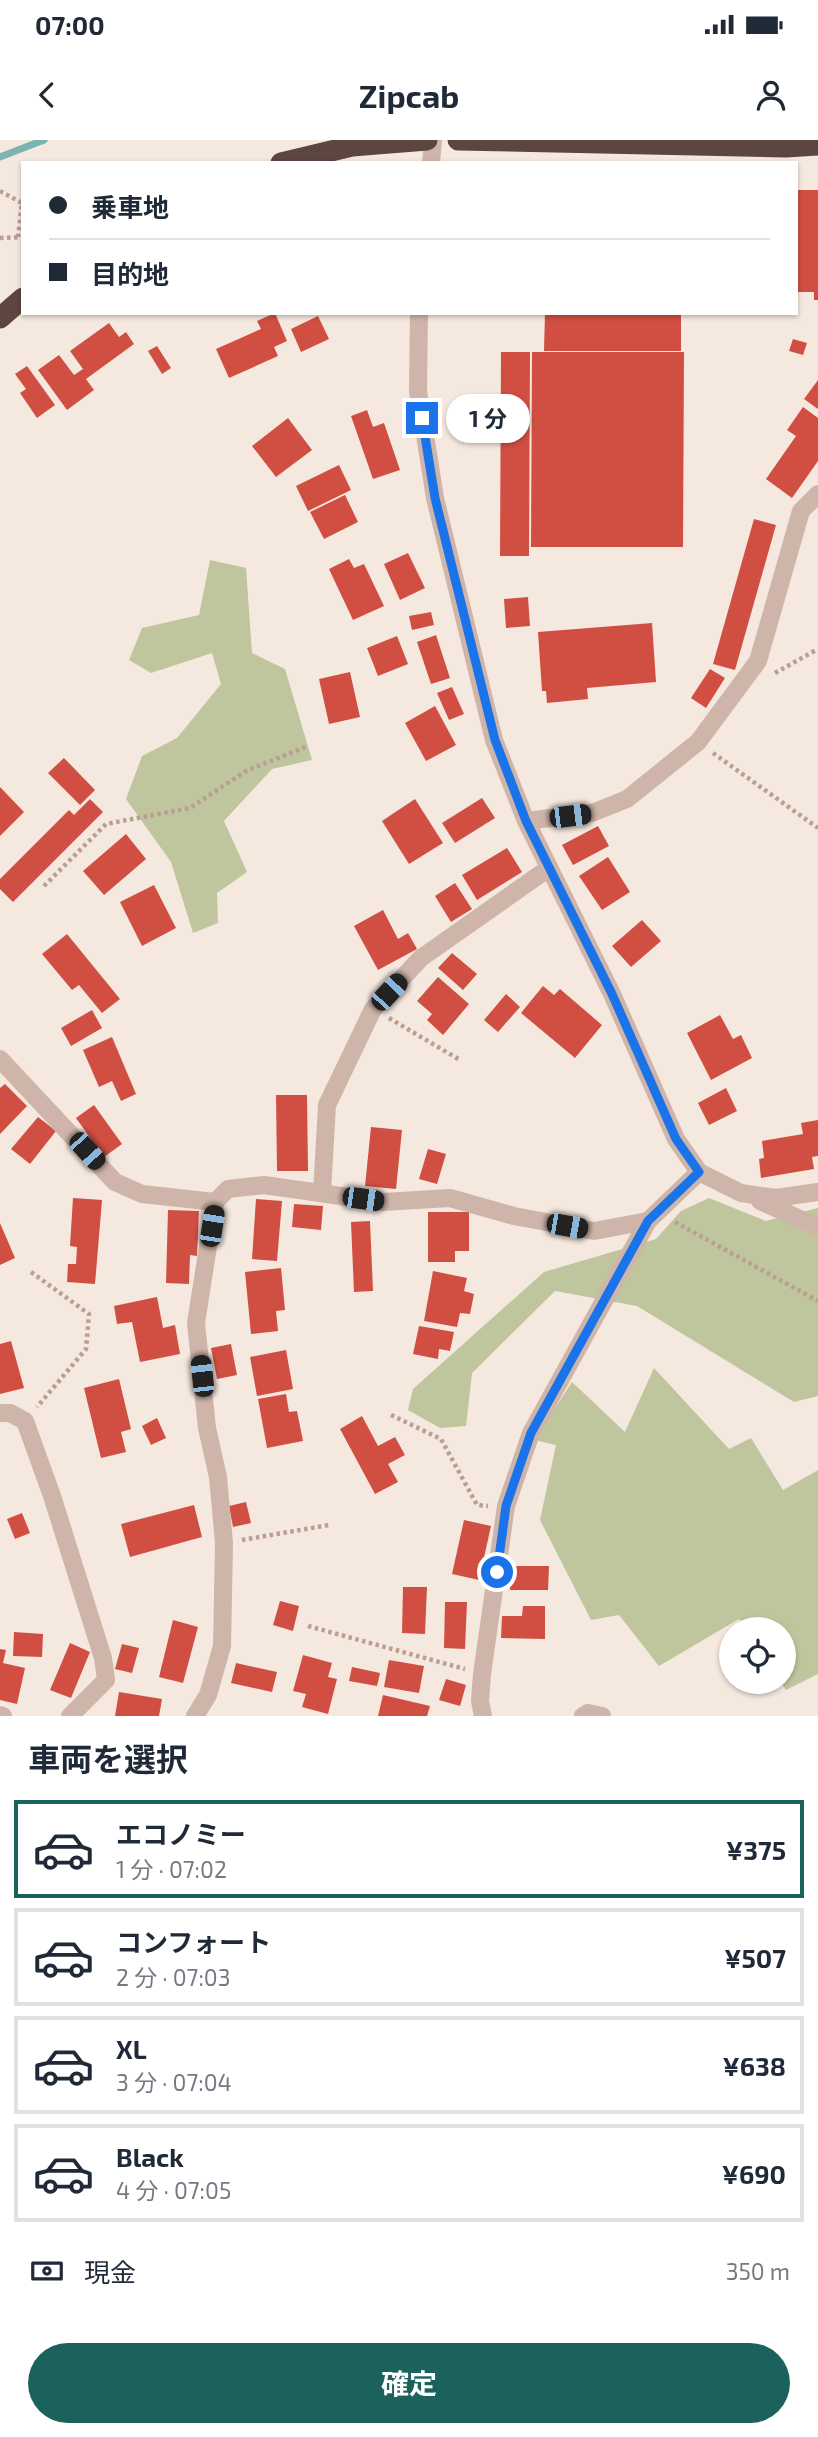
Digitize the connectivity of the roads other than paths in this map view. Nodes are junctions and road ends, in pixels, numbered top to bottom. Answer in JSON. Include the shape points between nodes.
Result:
{"nodes":[{"id":1,"x":427,"y":140,"type":"edge"},
{"id":2,"x":433,"y":140,"type":"edge"},
{"id":3,"x":458,"y":140,"type":"edge"},
{"id":4,"x":818,"y":145,"type":"edge"},
{"id":5,"x":289,"y":161,"type":"edge"},
{"id":6,"x":431,"y":161,"type":"edge"},
{"id":7,"x":21,"y":300,"type":"edge"},
{"id":8,"x":419,"y":315,"type":"edge"},
{"id":9,"x":0,"y":318,"type":"edge"},
{"id":10,"x":818,"y":494,"type":"edge"},
{"id":11,"x":526,"y":821,"type":"junction"},
{"id":12,"x":549,"y":868,"type":"junction"},
{"id":13,"x":0,"y":1059,"type":"edge"},
{"id":14,"x":699,"y":1172,"type":"junction"},
{"id":15,"x":818,"y":1192,"type":"edge"},
{"id":16,"x":322,"y":1193,"type":"junction"},
{"id":17,"x":741,"y":1193,"type":"junction"},
{"id":18,"x":215,"y":1202,"type":"junction"},
{"id":19,"x":648,"y":1221,"type":"junction"},
{"id":20,"x":818,"y":1227,"type":"edge"},
{"id":21,"x":0,"y":1413,"type":"edge"},
{"id":22,"x":70,"y":1716,"type":"edge"},
{"id":23,"x":195,"y":1716,"type":"edge"},
{"id":24,"x":482,"y":1716,"type":"edge"},
{"id":25,"x":583,"y":1716,"type":"edge"},
{"id":26,"x":602,"y":1716,"type":"edge"}],
"edges":[{"from":1,"to":5,"type":"highway","via":[[352,146]]},
{"from":2,"to":6,"type":"street"},
{"from":3,"to":4,"type":"highway"},
{"from":7,"to":9,"type":"highway"},
{"from":8,"to":11,"type":"street","via":[[418,391],[435,498],[495,740]]},
{"from":10,"to":11,"type":"street","via":[[801,511],[758,661],[698,742],[627,799],[592,813]]},
{"from":11,"to":12,"type":"street"},
{"from":12,"to":14,"type":"street","via":[[612,994],[676,1139]]},
{"from":12,"to":16,"type":"street","via":[[421,958],[373,1009],[327,1105]]},
{"from":13,"to":18,"type":"street","via":[[115,1182],[142,1194]]},
{"from":14,"to":17,"type":"street"},
{"from":14,"to":19,"type":"street"},
{"from":15,"to":17,"type":"street","via":[[776,1198]]},
{"from":16,"to":18,"type":"street","via":[[264,1185],[228,1189]]},
{"from":16,"to":19,"type":"street","via":[[383,1202],[450,1198],[594,1231]]},
{"from":17,"to":20,"type":"street"},
{"from":18,"to":23,"type":"street","via":[[196,1324],[224,1543],[222,1646],[208,1695]]},
{"from":19,"to":24,"type":"street","via":[[531,1433],[506,1506],[482,1674]]},
{"from":21,"to":22,"type":"street","via":[[25,1421],[103,1658],[106,1680]]},
{"from":25,"to":26,"type":"street"}]}
